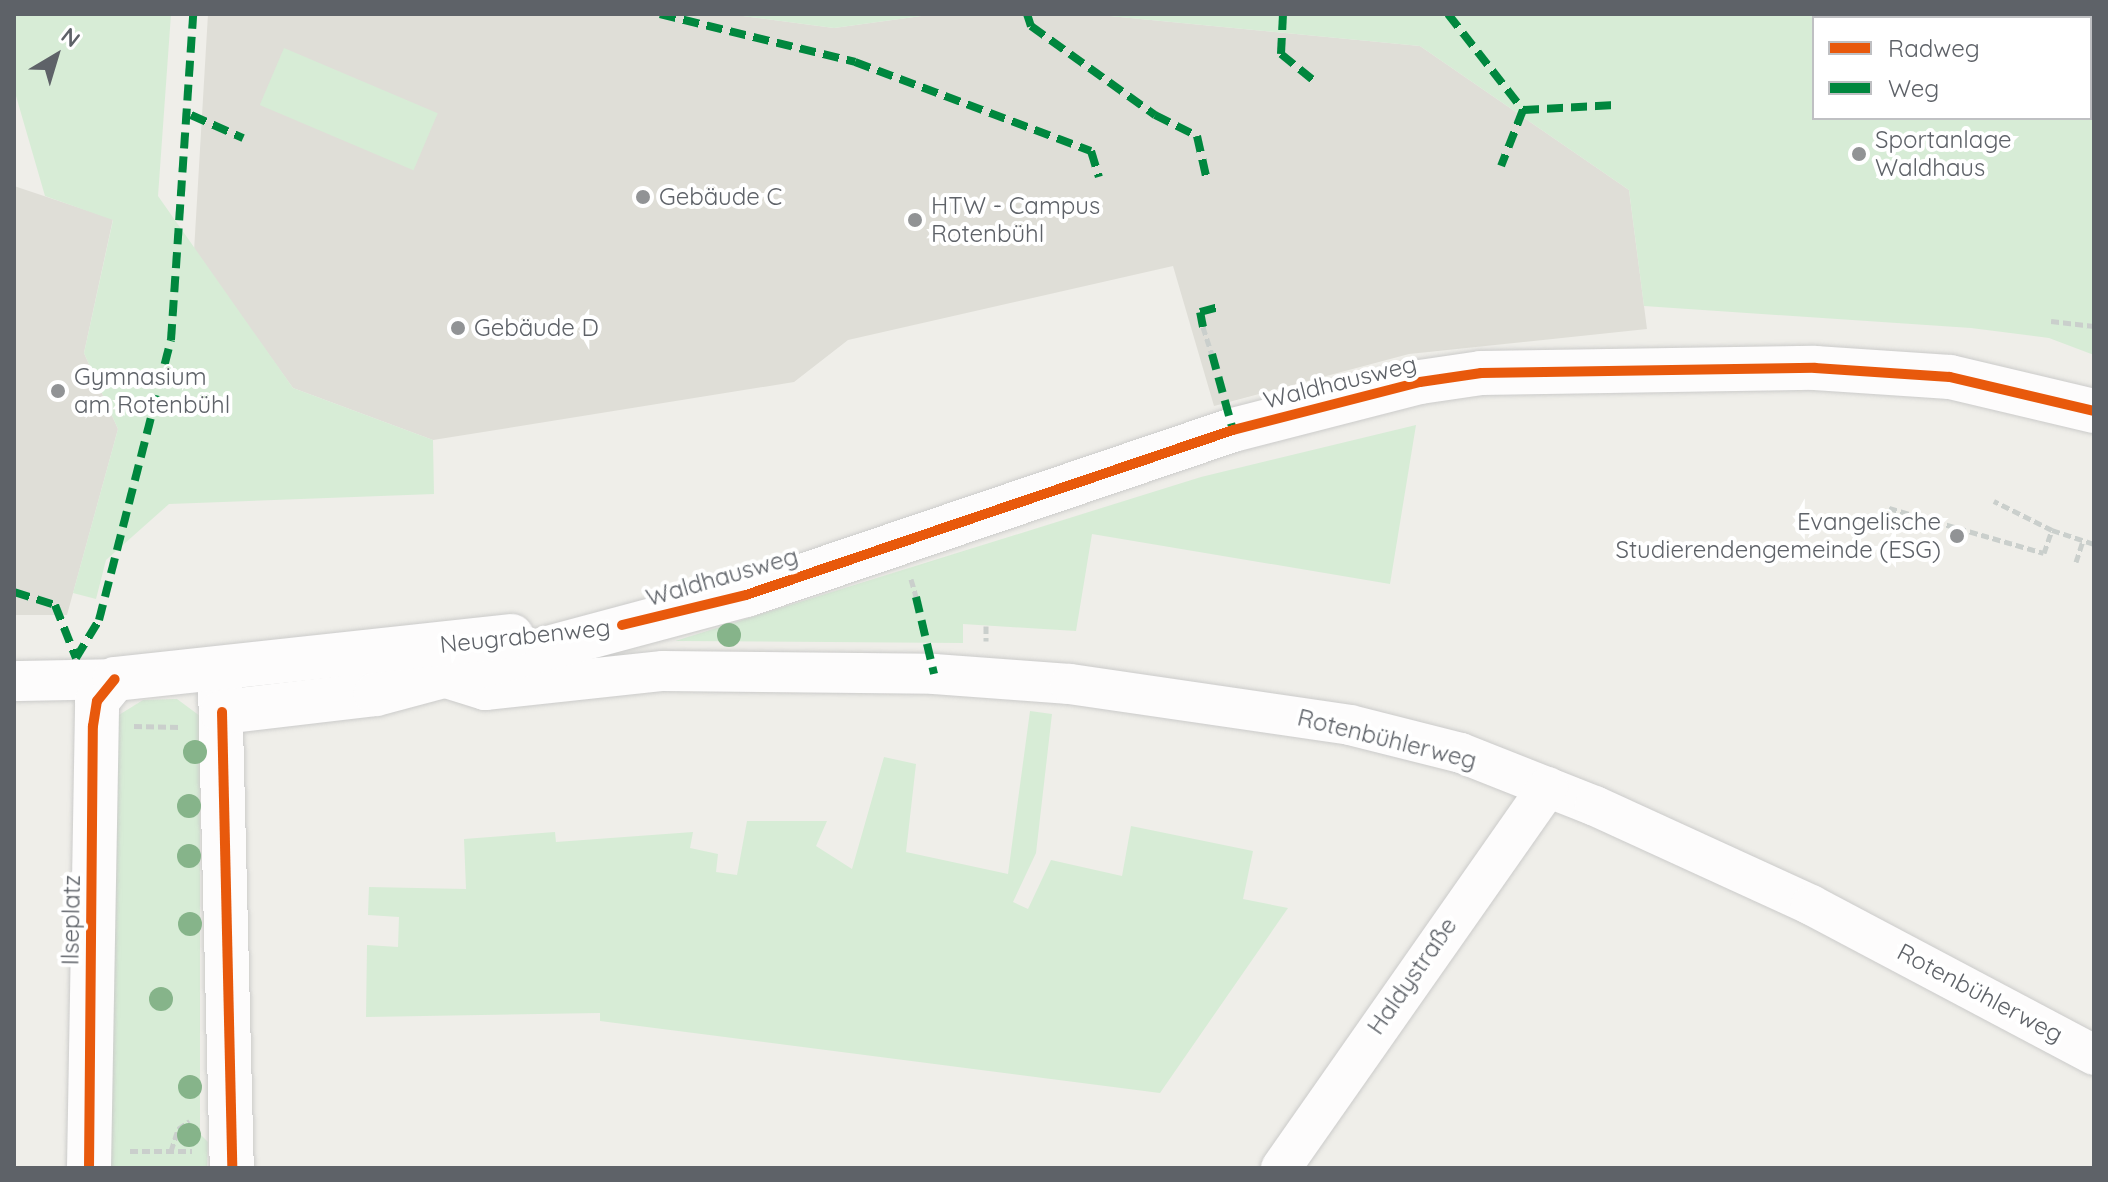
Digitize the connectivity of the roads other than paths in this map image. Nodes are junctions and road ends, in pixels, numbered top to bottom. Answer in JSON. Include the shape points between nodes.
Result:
{"nodes":[{"id":1,"x":2094,"y":411,"type":"edge"},
{"id":2,"x":622,"y":625,"type":"junction"},
{"id":3,"x":663,"y":671,"type":"junction"},
{"id":4,"x":446,"y":678,"type":"junction"},
{"id":5,"x":115,"y":679,"type":"junction"},
{"id":6,"x":14,"y":681,"type":"edge"},
{"id":7,"x":211,"y":704,"type":"junction"},
{"id":8,"x":1548,"y":787,"type":"junction"},
{"id":9,"x":2094,"y":1055,"type":"edge"},
{"id":10,"x":104,"y":1159,"type":"edge"},
{"id":11,"x":220,"y":1159,"type":"edge"},
{"id":12,"x":1281,"y":1168,"type":"edge"}],
"edges":[{"from":1,"to":2,"type":"main road","name":"Waldhausweg","via":[[1950,377],[1815,368],[1513,372],[1420,382],[1233,430],[746,595]]},
{"from":2,"to":3,"type":"street","via":[[635,650]]},
{"from":2,"to":4,"type":"main road","name":"Neugrabenweg"},
{"from":2,"to":7,"type":"main road","name":"Neugrabenweg"},
{"from":3,"to":4,"type":"street","name":"Rotenbühlerweg","via":[[485,690]]},
{"from":3,"to":8,"type":"street","name":"Rotenbühlerweg","via":[[934,674],[1204,701],[1350,725],[1461,753]]},
{"from":4,"to":7,"type":"main road","name":"Neugrabenweg","via":[[376,694]]},
{"from":5,"to":6,"type":"street"},
{"from":5,"to":7,"type":"main road"},
{"from":5,"to":10,"type":"main road","name":"Ilseplatz","via":[[97,701],[93,726]]},
{"from":7,"to":11,"type":"main road"},
{"from":8,"to":9,"type":"street","name":"Rotenbühlerweg","via":[[1811,905]]},
{"from":8,"to":12,"type":"street","name":"Haldystraße"}]}
